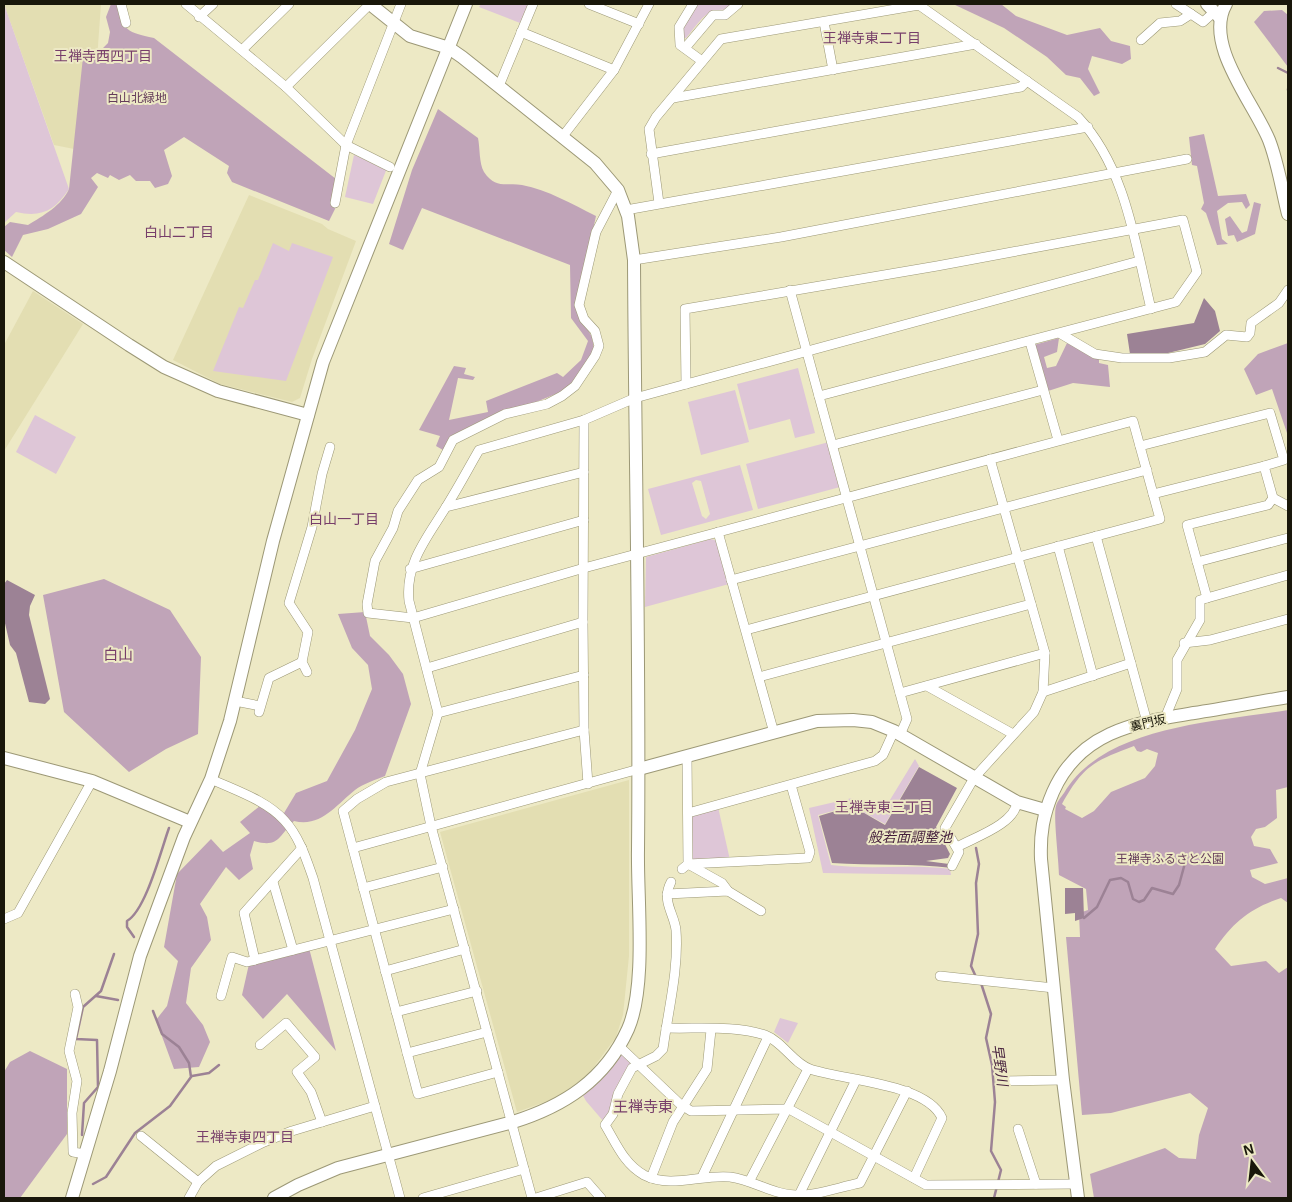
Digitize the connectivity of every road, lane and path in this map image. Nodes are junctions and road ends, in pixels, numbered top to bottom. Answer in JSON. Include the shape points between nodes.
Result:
{"nodes":[{"id":1,"x":121,"y":4,"type":"edge"},
{"id":2,"x":186,"y":4,"type":"edge"},
{"id":3,"x":213,"y":4,"type":"edge"},
{"id":4,"x":289,"y":4,"type":"edge"},
{"id":5,"x":370,"y":4,"type":"edge"},
{"id":6,"x":401,"y":4,"type":"edge"},
{"id":7,"x":466,"y":4,"type":"edge"},
{"id":8,"x":533,"y":4,"type":"edge"},
{"id":9,"x":589,"y":4,"type":"edge"},
{"id":10,"x":649,"y":4,"type":"edge"},
{"id":11,"x":692,"y":4,"type":"edge"},
{"id":12,"x":738,"y":4,"type":"edge"},
{"id":13,"x":1176,"y":4,"type":"edge"},
{"id":14,"x":1226,"y":4,"type":"edge"},
{"id":15,"x":1213,"y":12,"type":"edge"},
{"id":16,"x":1191,"y":14,"type":"junction"},
{"id":17,"x":199,"y":17,"type":"junction"},
{"id":18,"x":824,"y":22,"type":"junction"},
{"id":19,"x":126,"y":23,"type":"dead end"},
{"id":20,"x":393,"y":24,"type":"junction"},
{"id":21,"x":639,"y":24,"type":"junction"},
{"id":22,"x":520,"y":32,"type":"junction"},
{"id":23,"x":1142,"y":40,"type":"dead end"},
{"id":24,"x":976,"y":44,"type":"junction"},
{"id":25,"x":449,"y":48,"type":"junction"},
{"id":26,"x":685,"y":48,"type":"junction"},
{"id":27,"x":242,"y":50,"type":"junction"},
{"id":28,"x":702,"y":61,"type":"junction"},
{"id":29,"x":614,"y":70,"type":"junction"},
{"id":30,"x":833,"y":70,"type":"junction"},
{"id":31,"x":1027,"y":81,"type":"junction"},
{"id":32,"x":499,"y":86,"type":"junction"},
{"id":33,"x":286,"y":88,"type":"junction"},
{"id":34,"x":673,"y":98,"type":"junction"},
{"id":35,"x":1088,"y":127,"type":"junction"},
{"id":36,"x":563,"y":136,"type":"junction"},
{"id":37,"x":346,"y":145,"type":"junction"},
{"id":38,"x":651,"y":154,"type":"junction"},
{"id":39,"x":1187,"y":159,"type":"dead end"},
{"id":40,"x":390,"y":167,"type":"dead end"},
{"id":41,"x":1115,"y":173,"type":"junction"},
{"id":42,"x":618,"y":190,"type":"junction"},
{"id":43,"x":335,"y":203,"type":"dead end"},
{"id":44,"x":659,"y":203,"type":"junction"},
{"id":45,"x":626,"y":210,"type":"junction"},
{"id":46,"x":1288,"y":214,"type":"edge"},
{"id":47,"x":1131,"y":229,"type":"junction"},
{"id":48,"x":634,"y":260,"type":"junction"},
{"id":49,"x":1139,"y":261,"type":"junction"},
{"id":50,"x":4,"y":262,"type":"edge"},
{"id":51,"x":790,"y":290,"type":"junction"},
{"id":52,"x":1288,"y":290,"type":"edge"},
{"id":53,"x":1151,"y":309,"type":"junction"},
{"id":54,"x":1061,"y":334,"type":"junction"},
{"id":55,"x":1030,"y":342,"type":"junction"},
{"id":56,"x":806,"y":350,"type":"junction"},
{"id":57,"x":686,"y":384,"type":"junction"},
{"id":58,"x":1043,"y":390,"type":"junction"},
{"id":59,"x":819,"y":396,"type":"junction"},
{"id":60,"x":635,"y":398,"type":"junction"},
{"id":61,"x":308,"y":415,"type":"junction"},
{"id":62,"x":584,"y":420,"type":"junction"},
{"id":63,"x":1058,"y":440,"type":"junction"},
{"id":64,"x":833,"y":445,"type":"junction"},
{"id":65,"x":1140,"y":446,"type":"junction"},
{"id":66,"x":330,"y":447,"type":"dead end"},
{"id":67,"x":990,"y":459,"type":"junction"},
{"id":68,"x":1264,"y":466,"type":"junction"},
{"id":69,"x":1147,"y":470,"type":"junction"},
{"id":70,"x":584,"y":472,"type":"junction"},
{"id":71,"x":1153,"y":494,"type":"junction"},
{"id":72,"x":847,"y":497,"type":"junction"},
{"id":73,"x":1273,"y":498,"type":"junction"},
{"id":74,"x":1288,"y":506,"type":"edge"},
{"id":75,"x":446,"y":507,"type":"junction"},
{"id":76,"x":1004,"y":508,"type":"junction"},
{"id":77,"x":584,"y":520,"type":"junction"},
{"id":78,"x":718,"y":532,"type":"junction"},
{"id":79,"x":1096,"y":536,"type":"junction"},
{"id":80,"x":1288,"y":538,"type":"edge"},
{"id":81,"x":860,"y":546,"type":"junction"},
{"id":82,"x":1058,"y":546,"type":"junction"},
{"id":83,"x":636,"y":554,"type":"junction"},
{"id":84,"x":1018,"y":557,"type":"junction"},
{"id":85,"x":1197,"y":562,"type":"junction"},
{"id":86,"x":410,"y":568,"type":"junction"},
{"id":87,"x":584,"y":568,"type":"junction"},
{"id":88,"x":1288,"y":575,"type":"edge"},
{"id":89,"x":731,"y":580,"type":"junction"},
{"id":90,"x":874,"y":596,"type":"junction"},
{"id":91,"x":1207,"y":598,"type":"junction"},
{"id":92,"x":1031,"y":604,"type":"junction"},
{"id":93,"x":413,"y":618,"type":"junction"},
{"id":94,"x":1288,"y":619,"type":"edge"},
{"id":95,"x":583,"y":622,"type":"junction"},
{"id":96,"x":746,"y":630,"type":"junction"},
{"id":97,"x":886,"y":643,"type":"junction"},
{"id":98,"x":1184,"y":643,"type":"junction"},
{"id":99,"x":1045,"y":653,"type":"junction"},
{"id":100,"x":302,"y":662,"type":"junction"},
{"id":101,"x":1131,"y":664,"type":"junction"},
{"id":102,"x":427,"y":668,"type":"junction"},
{"id":103,"x":307,"y":672,"type":"dead end"},
{"id":104,"x":584,"y":675,"type":"junction"},
{"id":105,"x":1093,"y":676,"type":"junction"},
{"id":106,"x":759,"y":677,"type":"junction"},
{"id":107,"x":927,"y":686,"type":"junction"},
{"id":108,"x":1043,"y":692,"type":"junction"},
{"id":109,"x":900,"y":693,"type":"junction"},
{"id":110,"x":1288,"y":697,"type":"edge"},
{"id":111,"x":235,"y":701,"type":"junction"},
{"id":112,"x":438,"y":713,"type":"junction"},
{"id":113,"x":1165,"y":718,"type":"junction"},
{"id":114,"x":1147,"y":722,"type":"junction"},
{"id":115,"x":584,"y":730,"type":"junction"},
{"id":116,"x":774,"y":733,"type":"junction"},
{"id":117,"x":897,"y":733,"type":"junction"},
{"id":118,"x":1014,"y":734,"type":"junction"},
{"id":119,"x":688,"y":756,"type":"junction"},
{"id":120,"x":4,"y":758,"type":"edge"},
{"id":121,"x":638,"y":769,"type":"junction"},
{"id":122,"x":420,"y":774,"type":"junction"},
{"id":123,"x":974,"y":778,"type":"junction"},
{"id":124,"x":210,"y":779,"type":"junction"},
{"id":125,"x":92,"y":781,"type":"junction"},
{"id":126,"x":588,"y":784,"type":"junction"},
{"id":127,"x":791,"y":785,"type":"junction"},
{"id":128,"x":1017,"y":802,"type":"junction"},
{"id":129,"x":1045,"y":810,"type":"junction"},
{"id":130,"x":688,"y":813,"type":"junction"},
{"id":131,"x":190,"y":822,"type":"junction"},
{"id":132,"x":431,"y":826,"type":"junction"},
{"id":133,"x":956,"y":847,"type":"junction"},
{"id":134,"x":302,"y":848,"type":"junction"},
{"id":135,"x":353,"y":848,"type":"junction"},
{"id":136,"x":685,"y":866,"type":"junction"},
{"id":137,"x":952,"y":866,"type":"dead end"},
{"id":138,"x":443,"y":867,"type":"junction"},
{"id":139,"x":273,"y":882,"type":"junction"},
{"id":140,"x":670,"y":882,"type":"dead end"},
{"id":141,"x":363,"y":888,"type":"junction"},
{"id":142,"x":728,"y":892,"type":"junction"},
{"id":143,"x":667,"y":894,"type":"junction"},
{"id":144,"x":454,"y":909,"type":"junction"},
{"id":145,"x":761,"y":911,"type":"dead end"},
{"id":146,"x":4,"y":919,"type":"edge"},
{"id":147,"x":373,"y":930,"type":"junction"},
{"id":148,"x":330,"y":940,"type":"junction"},
{"id":149,"x":465,"y":949,"type":"junction"},
{"id":150,"x":293,"y":950,"type":"junction"},
{"id":151,"x":255,"y":960,"type":"junction"},
{"id":152,"x":385,"y":971,"type":"junction"},
{"id":153,"x":940,"y":976,"type":"dead end"},
{"id":154,"x":1054,"y":988,"type":"junction"},
{"id":155,"x":477,"y":991,"type":"junction"},
{"id":156,"x":75,"y":994,"type":"dead end"},
{"id":157,"x":221,"y":996,"type":"dead end"},
{"id":158,"x":396,"y":1012,"type":"junction"},
{"id":159,"x":666,"y":1028,"type":"junction"},
{"id":160,"x":711,"y":1030,"type":"junction"},
{"id":161,"x":487,"y":1032,"type":"junction"},
{"id":162,"x":768,"y":1037,"type":"junction"},
{"id":163,"x":260,"y":1045,"type":"dead end"},
{"id":164,"x":619,"y":1046,"type":"junction"},
{"id":165,"x":407,"y":1053,"type":"junction"},
{"id":166,"x":638,"y":1064,"type":"junction"},
{"id":167,"x":808,"y":1069,"type":"junction"},
{"id":168,"x":498,"y":1072,"type":"junction"},
{"id":169,"x":856,"y":1080,"type":"junction"},
{"id":170,"x":1063,"y":1080,"type":"junction"},
{"id":171,"x":1000,"y":1081,"type":"dead end"},
{"id":172,"x":907,"y":1091,"type":"junction"},
{"id":173,"x":375,"y":1106,"type":"junction"},
{"id":174,"x":683,"y":1106,"type":"junction"},
{"id":175,"x":789,"y":1109,"type":"junction"},
{"id":176,"x":735,"y":1110,"type":"junction"},
{"id":177,"x":322,"y":1122,"type":"junction"},
{"id":178,"x":513,"y":1122,"type":"junction"},
{"id":179,"x":1018,"y":1129,"type":"dead end"},
{"id":180,"x":830,"y":1132,"type":"junction"},
{"id":181,"x":141,"y":1136,"type":"dead end"},
{"id":182,"x":85,"y":1154,"type":"junction"},
{"id":183,"x":389,"y":1155,"type":"junction"},
{"id":184,"x":874,"y":1156,"type":"junction"},
{"id":185,"x":524,"y":1170,"type":"junction"},
{"id":186,"x":702,"y":1177,"type":"junction"},
{"id":187,"x":651,"y":1178,"type":"junction"},
{"id":188,"x":914,"y":1178,"type":"junction"},
{"id":189,"x":750,"y":1180,"type":"junction"},
{"id":190,"x":198,"y":1182,"type":"junction"},
{"id":191,"x":1036,"y":1184,"type":"junction"},
{"id":192,"x":1076,"y":1184,"type":"junction"},
{"id":193,"x":799,"y":1195,"type":"junction"},
{"id":194,"x":72,"y":1198,"type":"edge"},
{"id":195,"x":189,"y":1198,"type":"edge"},
{"id":196,"x":274,"y":1198,"type":"edge"},
{"id":197,"x":400,"y":1198,"type":"edge"},
{"id":198,"x":423,"y":1198,"type":"edge"},
{"id":199,"x":534,"y":1198,"type":"edge"},
{"id":200,"x":602,"y":1198,"type":"edge"},
{"id":201,"x":1078,"y":1198,"type":"edge"}],
"edges":[{"from":1,"to":19,"type":"street"},
{"from":2,"to":17,"type":"street"},
{"from":3,"to":17,"type":"street"},
{"from":4,"to":27,"type":"street"},
{"from":5,"to":20,"type":"street"},
{"from":5,"to":33,"type":"street"},
{"from":6,"to":20,"type":"street"},
{"from":7,"to":25,"type":"street"},
{"from":8,"to":22,"type":"street"},
{"from":9,"to":21,"type":"street"},
{"from":10,"to":21,"type":"street"},
{"from":11,"to":26,"type":"street","via":[[679,27],[680,45]]},
{"from":12,"to":26,"type":"street","via":[[725,15],[714,15]]},
{"from":13,"to":16,"type":"street"},
{"from":14,"to":15,"type":"street"},
{"from":15,"to":16,"type":"street","via":[[1203,22]]},
{"from":15,"to":46,"type":"street","via":[[1222,45],[1270,142]]},
{"from":16,"to":23,"type":"street","via":[[1180,21],[1160,23]]},
{"from":17,"to":27,"type":"street"},
{"from":18,"to":24,"type":"street","via":[[920,4]]},
{"from":18,"to":28,"type":"street","via":[[721,39]]},
{"from":18,"to":30,"type":"street"},
{"from":20,"to":25,"type":"street","via":[[410,36]]},
{"from":20,"to":37,"type":"street"},
{"from":21,"to":29,"type":"street"},
{"from":22,"to":29,"type":"street"},
{"from":22,"to":32,"type":"street"},
{"from":24,"to":30,"type":"street"},
{"from":24,"to":31,"type":"street"},
{"from":25,"to":32,"type":"street"},
{"from":25,"to":61,"type":"street","via":[[323,362]]},
{"from":26,"to":28,"type":"street"},
{"from":27,"to":33,"type":"street"},
{"from":28,"to":34,"type":"street"},
{"from":29,"to":36,"type":"street"},
{"from":30,"to":34,"type":"street"},
{"from":31,"to":35,"type":"street"},
{"from":31,"to":38,"type":"street","via":[[1021,86],[919,107]]},
{"from":32,"to":36,"type":"street"},
{"from":33,"to":37,"type":"street"},
{"from":34,"to":38,"type":"street","via":[[649,129]]},
{"from":35,"to":41,"type":"street"},
{"from":35,"to":44,"type":"street"},
{"from":36,"to":42,"type":"street","via":[[595,163]]},
{"from":37,"to":40,"type":"street"},
{"from":37,"to":43,"type":"street"},
{"from":38,"to":44,"type":"street"},
{"from":39,"to":41,"type":"street"},
{"from":41,"to":47,"type":"street"},
{"from":41,"to":48,"type":"street","via":[[781,238]]},
{"from":42,"to":45,"type":"street"},
{"from":42,"to":93,"type":"street","via":[[596,232],[579,305],[584,318],[595,331],[599,346],[590,365],[569,392],[554,401],[512,411],[459,436],[450,444],[439,467],[418,480],[398,511],[393,528],[375,561],[368,613]]},
{"from":44,"to":45,"type":"street"},
{"from":45,"to":48,"type":"street"},
{"from":47,"to":49,"type":"street"},
{"from":47,"to":51,"type":"street"},
{"from":47,"to":53,"type":"street","via":[[1183,220],[1197,272],[1176,302]]},
{"from":48,"to":60,"type":"street"},
{"from":49,"to":53,"type":"street"},
{"from":49,"to":56,"type":"street"},
{"from":50,"to":61,"type":"street","via":[[164,367],[218,391]]},
{"from":51,"to":56,"type":"street"},
{"from":51,"to":57,"type":"street","via":[[685,309]]},
{"from":52,"to":54,"type":"street","via":[[1279,303],[1251,323],[1247,337],[1226,335],[1205,352],[1169,358],[1122,358],[1095,354]]},
{"from":53,"to":54,"type":"street"},
{"from":54,"to":55,"type":"street"},
{"from":55,"to":58,"type":"street"},
{"from":55,"to":59,"type":"street"},
{"from":56,"to":57,"type":"street"},
{"from":56,"to":59,"type":"street"},
{"from":57,"to":60,"type":"street"},
{"from":58,"to":63,"type":"street"},
{"from":58,"to":64,"type":"street"},
{"from":59,"to":64,"type":"street"},
{"from":60,"to":62,"type":"street"},
{"from":60,"to":83,"type":"street"},
{"from":61,"to":111,"type":"street","via":[[271,548]]},
{"from":62,"to":70,"type":"street"},
{"from":62,"to":75,"type":"street","via":[[479,450]]},
{"from":63,"to":65,"type":"street","via":[[1133,421]]},
{"from":63,"to":67,"type":"street"},
{"from":64,"to":72,"type":"street"},
{"from":65,"to":68,"type":"street","via":[[1270,413],[1284,460]]},
{"from":65,"to":69,"type":"street"},
{"from":66,"to":100,"type":"street","via":[[312,528],[289,603],[308,632]]},
{"from":67,"to":72,"type":"street"},
{"from":67,"to":76,"type":"street"},
{"from":68,"to":71,"type":"street"},
{"from":68,"to":73,"type":"street"},
{"from":69,"to":71,"type":"street"},
{"from":69,"to":76,"type":"street"},
{"from":70,"to":75,"type":"street"},
{"from":70,"to":77,"type":"street"},
{"from":71,"to":79,"type":"street","via":[[1160,519]]},
{"from":72,"to":78,"type":"street"},
{"from":72,"to":81,"type":"street"},
{"from":73,"to":74,"type":"street"},
{"from":73,"to":85,"type":"street","via":[[1268,505],[1187,525]]},
{"from":75,"to":86,"type":"street"},
{"from":76,"to":81,"type":"street"},
{"from":76,"to":84,"type":"street"},
{"from":77,"to":86,"type":"street"},
{"from":77,"to":87,"type":"street"},
{"from":78,"to":83,"type":"street"},
{"from":78,"to":89,"type":"street"},
{"from":79,"to":82,"type":"street"},
{"from":79,"to":101,"type":"street"},
{"from":80,"to":85,"type":"street"},
{"from":81,"to":89,"type":"street"},
{"from":81,"to":90,"type":"street"},
{"from":82,"to":84,"type":"street"},
{"from":82,"to":105,"type":"street"},
{"from":83,"to":87,"type":"street"},
{"from":83,"to":121,"type":"street"},
{"from":84,"to":90,"type":"street"},
{"from":84,"to":92,"type":"street"},
{"from":85,"to":91,"type":"street"},
{"from":86,"to":93,"type":"street","via":[[407,586]]},
{"from":87,"to":93,"type":"street"},
{"from":87,"to":95,"type":"street"},
{"from":88,"to":91,"type":"street"},
{"from":89,"to":96,"type":"street"},
{"from":90,"to":96,"type":"street"},
{"from":90,"to":97,"type":"street"},
{"from":91,"to":98,"type":"street","via":[[1200,600],[1200,620]]},
{"from":92,"to":97,"type":"street"},
{"from":92,"to":99,"type":"street"},
{"from":93,"to":102,"type":"street"},
{"from":94,"to":98,"type":"street","via":[[1210,640]]},
{"from":95,"to":102,"type":"street"},
{"from":95,"to":104,"type":"street"},
{"from":96,"to":106,"type":"street"},
{"from":97,"to":106,"type":"street"},
{"from":97,"to":109,"type":"street"},
{"from":98,"to":113,"type":"street","via":[[1177,660],[1177,689]]},
{"from":99,"to":107,"type":"street"},
{"from":99,"to":108,"type":"street"},
{"from":100,"to":103,"type":"street"},
{"from":100,"to":111,"type":"street","via":[[269,678],[260,709]]},
{"from":101,"to":105,"type":"street"},
{"from":101,"to":114,"type":"street"},
{"from":102,"to":112,"type":"street"},
{"from":104,"to":112,"type":"street"},
{"from":104,"to":115,"type":"street"},
{"from":105,"to":108,"type":"street"},
{"from":106,"to":116,"type":"street"},
{"from":107,"to":109,"type":"street"},
{"from":107,"to":118,"type":"street"},
{"from":108,"to":118,"type":"street","via":[[1034,712]]},
{"from":109,"to":117,"type":"street","via":[[907,719]]},
{"from":110,"to":113,"type":"street","name":"裏門坂"},
{"from":111,"to":124,"type":"street"},
{"from":112,"to":122,"type":"street"},
{"from":113,"to":114,"type":"street","name":"裏門坂"},
{"from":114,"to":129,"type":"street","name":"裏門坂","via":[[1108,735],[1077,755],[1062,775]]},
{"from":115,"to":122,"type":"street"},
{"from":115,"to":126,"type":"street"},
{"from":116,"to":117,"type":"street","via":[[834,719],[872,722]]},
{"from":116,"to":119,"type":"street"},
{"from":117,"to":123,"type":"street"},
{"from":117,"to":127,"type":"street","via":[[876,761]]},
{"from":118,"to":123,"type":"street"},
{"from":119,"to":121,"type":"street"},
{"from":119,"to":130,"type":"street"},
{"from":120,"to":125,"type":"street"},
{"from":121,"to":126,"type":"street"},
{"from":121,"to":164,"type":"street","via":[[637,990],[634,1009]]},
{"from":122,"to":132,"type":"street"},
{"from":122,"to":135,"type":"street","via":[[374,788],[343,811]]},
{"from":123,"to":128,"type":"street"},
{"from":123,"to":133,"type":"street","via":[[945,828]]},
{"from":124,"to":131,"type":"street"},
{"from":124,"to":134,"type":"street","via":[[271,809],[284,820]]},
{"from":125,"to":131,"type":"street"},
{"from":125,"to":146,"type":"street","via":[[18,913]]},
{"from":126,"to":132,"type":"street"},
{"from":127,"to":130,"type":"street"},
{"from":127,"to":136,"type":"street","via":[[810,852],[808,858]]},
{"from":128,"to":129,"type":"street"},
{"from":128,"to":133,"type":"street","via":[[1016,810],[1009,819]]},
{"from":129,"to":154,"type":"street","name":"裏門坂","via":[[1040,841]]},
{"from":130,"to":136,"type":"street"},
{"from":131,"to":182,"type":"street","via":[[140,956]]},
{"from":132,"to":135,"type":"street"},
{"from":132,"to":138,"type":"street"},
{"from":133,"to":137,"type":"street","via":[[959,852]]},
{"from":134,"to":139,"type":"street"},
{"from":134,"to":148,"type":"street"},
{"from":135,"to":141,"type":"street"},
{"from":136,"to":142,"type":"street","via":[[722,883]]},
{"from":138,"to":141,"type":"street"},
{"from":138,"to":144,"type":"street"},
{"from":139,"to":150,"type":"street"},
{"from":139,"to":151,"type":"street","via":[[244,914]]},
{"from":140,"to":143,"type":"street"},
{"from":141,"to":147,"type":"street"},
{"from":142,"to":143,"type":"street"},
{"from":142,"to":145,"type":"street"},
{"from":143,"to":159,"type":"street","via":[[669,912],[676,928],[676,944]]},
{"from":144,"to":147,"type":"street"},
{"from":144,"to":149,"type":"street"},
{"from":147,"to":148,"type":"street"},
{"from":147,"to":152,"type":"street"},
{"from":148,"to":150,"type":"street"},
{"from":148,"to":173,"type":"street"},
{"from":149,"to":152,"type":"street"},
{"from":149,"to":155,"type":"street"},
{"from":150,"to":151,"type":"street"},
{"from":151,"to":157,"type":"street","via":[[247,962],[232,957]]},
{"from":152,"to":158,"type":"street"},
{"from":153,"to":154,"type":"street"},
{"from":154,"to":170,"type":"street","name":"裏門坂"},
{"from":155,"to":158,"type":"street"},
{"from":155,"to":161,"type":"street"},
{"from":156,"to":182,"type":"street","via":[[78,1007],[69,1051],[77,1081],[72,1113],[73,1152]]},
{"from":158,"to":165,"type":"street"},
{"from":159,"to":160,"type":"street"},
{"from":159,"to":166,"type":"street","via":[[662,1049],[656,1056]]},
{"from":160,"to":162,"type":"street","via":[[751,1032]]},
{"from":160,"to":174,"type":"street","via":[[708,1069]]},
{"from":161,"to":165,"type":"street"},
{"from":161,"to":168,"type":"street"},
{"from":162,"to":167,"type":"street"},
{"from":162,"to":176,"type":"street"},
{"from":163,"to":177,"type":"street","via":[[286,1024],[315,1057],[297,1072],[311,1092]]},
{"from":164,"to":166,"type":"street"},
{"from":164,"to":178,"type":"street","via":[[602,1071],[580,1091],[554,1106]]},
{"from":165,"to":168,"type":"street","via":[[418,1094]]},
{"from":166,"to":174,"type":"street"},
{"from":166,"to":187,"type":"street","via":[[629,1072],[606,1124],[628,1163]]},
{"from":167,"to":169,"type":"street"},
{"from":167,"to":175,"type":"street"},
{"from":168,"to":178,"type":"street"},
{"from":169,"to":172,"type":"street"},
{"from":169,"to":180,"type":"street"},
{"from":170,"to":171,"type":"street"},
{"from":170,"to":192,"type":"street","name":"裏門坂"},
{"from":172,"to":184,"type":"street"},
{"from":172,"to":188,"type":"street","via":[[938,1109],[942,1118]]},
{"from":173,"to":177,"type":"street"},
{"from":173,"to":183,"type":"street"},
{"from":174,"to":176,"type":"street","via":[[691,1111]]},
{"from":174,"to":187,"type":"street"},
{"from":175,"to":176,"type":"street"},
{"from":175,"to":180,"type":"street"},
{"from":175,"to":189,"type":"street"},
{"from":176,"to":186,"type":"street"},
{"from":177,"to":190,"type":"street","via":[[264,1142],[216,1166]]},
{"from":178,"to":183,"type":"street"},
{"from":178,"to":185,"type":"street"},
{"from":179,"to":191,"type":"street"},
{"from":180,"to":184,"type":"street"},
{"from":180,"to":193,"type":"street"},
{"from":181,"to":190,"type":"street"},
{"from":182,"to":194,"type":"street"},
{"from":183,"to":196,"type":"street","via":[[316,1177]]},
{"from":183,"to":197,"type":"street"},
{"from":184,"to":188,"type":"street"},
{"from":184,"to":193,"type":"street","via":[[860,1183]]},
{"from":185,"to":198,"type":"street"},
{"from":185,"to":199,"type":"street"},
{"from":186,"to":187,"type":"street","via":[[675,1182]]},
{"from":186,"to":189,"type":"street"},
{"from":188,"to":191,"type":"street","via":[[926,1185]]},
{"from":189,"to":193,"type":"street","via":[[780,1192]]},
{"from":190,"to":195,"type":"street"},
{"from":191,"to":192,"type":"street"},
{"from":192,"to":201,"type":"street","name":"裏門坂"},
{"from":199,"to":200,"type":"street","via":[[588,1182]]}]}
